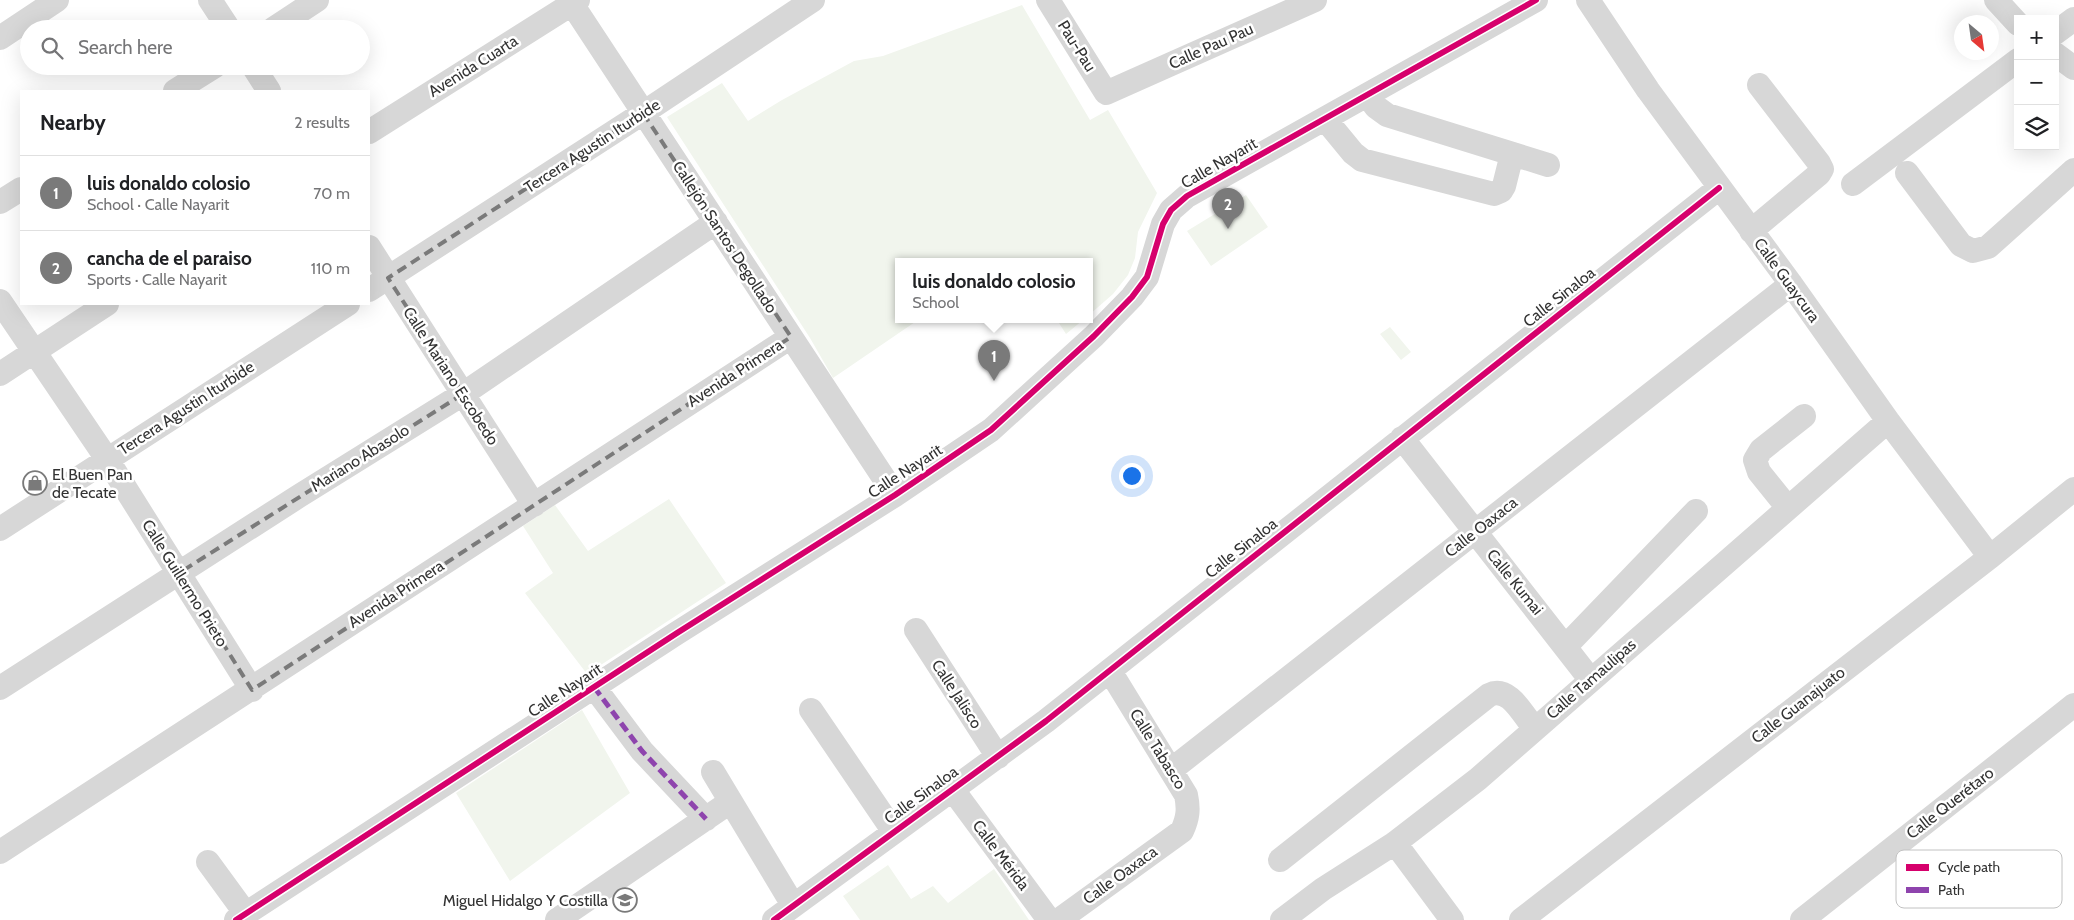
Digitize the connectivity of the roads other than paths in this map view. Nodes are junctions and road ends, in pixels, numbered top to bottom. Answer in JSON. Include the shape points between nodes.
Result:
{"nodes":[{"id":1,"x":57,"y":0,"type":"edge"},
{"id":2,"x":210,"y":0,"type":"edge"},
{"id":3,"x":317,"y":0,"type":"edge"},
{"id":4,"x":813,"y":0,"type":"edge"},
{"id":5,"x":1048,"y":0,"type":"edge"},
{"id":6,"x":1316,"y":0,"type":"edge"},
{"id":7,"x":1536,"y":0,"type":"edge"},
{"id":8,"x":1588,"y":0,"type":"edge"},
{"id":9,"x":1996,"y":0,"type":"edge"},
{"id":10,"x":575,"y":2,"type":"edge"},
{"id":11,"x":2074,"y":19,"type":"edge"},
{"id":12,"x":27,"y":20,"type":"edge"},
{"id":13,"x":223,"y":20,"type":"edge"},
{"id":14,"x":287,"y":20,"type":"edge"},
{"id":15,"x":2014,"y":20,"type":"edge"},
{"id":16,"x":20,"y":25,"type":"edge"},
{"id":17,"x":2059,"y":30,"type":"edge"},
{"id":18,"x":0,"y":38,"type":"edge"},
{"id":19,"x":2059,"y":57,"type":"edge"},
{"id":20,"x":2014,"y":63,"type":"edge"},
{"id":21,"x":2074,"y":68,"type":"edge"},
{"id":22,"x":201,"y":75,"type":"edge"},
{"id":23,"x":259,"y":75,"type":"edge"},
{"id":24,"x":1760,"y":85,"type":"dead end"},
{"id":25,"x":177,"y":90,"type":"edge"},
{"id":26,"x":268,"y":90,"type":"edge"},
{"id":27,"x":1106,"y":93,"type":"joint"},
{"id":28,"x":1367,"y":95,"type":"junction"},
{"id":29,"x":643,"y":113,"type":"junction"},
{"id":30,"x":1325,"y":119,"type":"junction"},
{"id":31,"x":370,"y":131,"type":"edge"},
{"id":32,"x":1512,"y":154,"type":"junction"},
{"id":33,"x":1548,"y":165,"type":"dead end"},
{"id":34,"x":2074,"y":170,"type":"edge"},
{"id":35,"x":1906,"y":173,"type":"dead end"},
{"id":36,"x":1853,"y":184,"type":"dead end"},
{"id":37,"x":1719,"y":188,"type":"junction"},
{"id":38,"x":20,"y":190,"type":"edge"},
{"id":39,"x":0,"y":202,"type":"edge"},
{"id":40,"x":716,"y":222,"type":"junction"},
{"id":41,"x":1751,"y":231,"type":"junction"},
{"id":42,"x":370,"y":251,"type":"edge"},
{"id":43,"x":378,"y":284,"type":"edge"},
{"id":44,"x":1791,"y":284,"type":"junction"},
{"id":45,"x":0,"y":302,"type":"edge"},
{"id":46,"x":105,"y":305,"type":"edge"},
{"id":47,"x":346,"y":305,"type":"edge"},
{"id":48,"x":791,"y":336,"type":"junction"},
{"id":49,"x":33,"y":352,"type":"junction"},
{"id":50,"x":0,"y":374,"type":"edge"},
{"id":51,"x":463,"y":394,"type":"junction"},
{"id":52,"x":1804,"y":416,"type":"dead end"},
{"id":53,"x":1888,"y":421,"type":"junction"},
{"id":54,"x":1402,"y":438,"type":"junction"},
{"id":55,"x":107,"y":459,"type":"junction"},
{"id":56,"x":2074,"y":489,"type":"edge"},
{"id":57,"x":895,"y":495,"type":"junction"},
{"id":58,"x":534,"y":505,"type":"junction"},
{"id":59,"x":1788,"y":508,"type":"junction"},
{"id":60,"x":1696,"y":511,"type":"dead end"},
{"id":61,"x":0,"y":529,"type":"edge"},
{"id":62,"x":1475,"y":531,"type":"junction"},
{"id":63,"x":1990,"y":557,"type":"junction"},
{"id":64,"x":179,"y":573,"type":"junction"},
{"id":65,"x":916,"y":630,"type":"dead end"},
{"id":66,"x":1566,"y":646,"type":"junction"},
{"id":67,"x":1110,"y":671,"type":"junction"},
{"id":68,"x":1590,"y":679,"type":"junction"},
{"id":69,"x":0,"y":688,"type":"edge"},
{"id":70,"x":594,"y":688,"type":"junction"},
{"id":71,"x":252,"y":690,"type":"junction"},
{"id":72,"x":2074,"y":705,"type":"edge"},
{"id":73,"x":811,"y":710,"type":"dead end"},
{"id":74,"x":1534,"y":728,"type":"junction"},
{"id":75,"x":998,"y":757,"type":"junction"},
{"id":76,"x":1171,"y":770,"type":"junction"},
{"id":77,"x":714,"y":772,"type":"dead end"},
{"id":78,"x":953,"y":790,"type":"junction"},
{"id":79,"x":730,"y":802,"type":"junction"},
{"id":80,"x":706,"y":818,"type":"junction"},
{"id":81,"x":1182,"y":831,"type":"joint"},
{"id":82,"x":894,"y":832,"type":"junction"},
{"id":83,"x":1395,"y":843,"type":"junction"},
{"id":84,"x":0,"y":852,"type":"edge"},
{"id":85,"x":1280,"y":860,"type":"dead end"},
{"id":86,"x":208,"y":862,"type":"dead end"},
{"id":87,"x":793,"y":905,"type":"junction"},
{"id":88,"x":241,"y":917,"type":"edge"},
{"id":89,"x":557,"y":920,"type":"edge"},
{"id":90,"x":774,"y":920,"type":"edge"},
{"id":91,"x":1049,"y":920,"type":"edge"},
{"id":92,"x":1058,"y":920,"type":"edge"},
{"id":93,"x":1282,"y":920,"type":"edge"},
{"id":94,"x":1452,"y":920,"type":"edge"},
{"id":95,"x":1521,"y":920,"type":"edge"},
{"id":96,"x":1802,"y":920,"type":"edge"}],
"edges":[{"from":1,"to":12,"type":"street"},
{"from":2,"to":13,"type":"street"},
{"from":3,"to":14,"type":"street"},
{"from":4,"to":29,"type":"street","name":"Tercera Agustin Iturbide"},
{"from":5,"to":27,"type":"street","name":"Pau-Pau"},
{"from":6,"to":27,"type":"street","name":"Calle Pau Pau"},
{"from":7,"to":28,"type":"street","name":"Calle Nayarit"},
{"from":8,"to":37,"type":"street","name":"Calle Guaycura"},
{"from":9,"to":15,"type":"street"},
{"from":10,"to":29,"type":"street","name":"Callejón Santos Degollado"},
{"from":10,"to":31,"type":"street","name":"Avenida Cuarta"},
{"from":11,"to":17,"type":"street"},
{"from":16,"to":18,"type":"street"},
{"from":19,"to":21,"type":"street"},
{"from":20,"to":36,"type":"street"},
{"from":22,"to":25,"type":"street"},
{"from":23,"to":26,"type":"street"},
{"from":24,"to":41,"type":"street","via":[[1822,168],[1820,174]]},
{"from":28,"to":30,"type":"street","name":"Calle Nayarit"},
{"from":28,"to":32,"type":"street","via":[[1387,115]]},
{"from":29,"to":40,"type":"street","name":"Callejón Santos Degollado"},
{"from":29,"to":43,"type":"street","name":"Tercera Agustin Iturbide"},
{"from":30,"to":32,"type":"street","via":[[1362,160],[1494,194],[1502,191]]},
{"from":30,"to":57,"type":"street","name":"Calle Nayarit","via":[[1187,196],[1171,210],[1163,224],[1146,276],[1132,297],[991,430]]},
{"from":32,"to":33,"type":"street"},
{"from":34,"to":35,"type":"street","via":[[1988,247],[1973,251],[1961,245]]},
{"from":37,"to":41,"type":"street","name":"Calle Guaycura"},
{"from":37,"to":54,"type":"street","name":"Calle Sinaloa"},
{"from":38,"to":39,"type":"street"},
{"from":40,"to":48,"type":"street","name":"Callejón Santos Degollado"},
{"from":40,"to":51,"type":"street","name":"Mariano Abasolo"},
{"from":41,"to":44,"type":"street","name":"Calle Guaycura"},
{"from":42,"to":43,"type":"street","name":"Calle Mariano Escobedo"},
{"from":43,"to":51,"type":"street","name":"Calle Mariano Escobedo"},
{"from":44,"to":53,"type":"street","name":"Calle Guaycura"},
{"from":44,"to":62,"type":"street","name":"Calle Oaxaca"},
{"from":45,"to":49,"type":"street","name":"Calle Guillermo Prieto"},
{"from":46,"to":49,"type":"street"},
{"from":47,"to":55,"type":"street","name":"Tercera Agustin Iturbide"},
{"from":48,"to":57,"type":"street","name":"Callejón Santos Degollado"},
{"from":48,"to":58,"type":"street","name":"Avenida Primera"},
{"from":49,"to":50,"type":"street"},
{"from":49,"to":55,"type":"street","name":"Calle Guillermo Prieto"},
{"from":51,"to":58,"type":"street","name":"Calle Mariano Escobedo"},
{"from":51,"to":64,"type":"street","name":"Mariano Abasolo"},
{"from":52,"to":59,"type":"street","via":[[1761,450],[1755,460],[1759,472]]},
{"from":53,"to":59,"type":"street","name":"Calle Tamaulipas"},
{"from":53,"to":63,"type":"street","name":"Calle Guaycura"},
{"from":54,"to":62,"type":"street","name":"Calle Kumai"},
{"from":54,"to":67,"type":"street","name":"Calle Sinaloa"},
{"from":55,"to":61,"type":"street","name":"Tercera Agustin Iturbide"},
{"from":55,"to":64,"type":"street","name":"Calle Guillermo Prieto"},
{"from":56,"to":63,"type":"street","name":"Calle Guanajuato"},
{"from":57,"to":70,"type":"street","name":"Calle Nayarit"},
{"from":58,"to":71,"type":"street","name":"Avenida Primera"},
{"from":59,"to":68,"type":"street","name":"Calle Tamaulipas"},
{"from":60,"to":66,"type":"street"},
{"from":62,"to":66,"type":"street","name":"Calle Kumai"},
{"from":62,"to":76,"type":"street","name":"Calle Oaxaca"},
{"from":63,"to":95,"type":"street","name":"Calle Guanajuato"},
{"from":64,"to":69,"type":"street","name":"Mariano Abasolo"},
{"from":64,"to":71,"type":"street","name":"Calle Guillermo Prieto"},
{"from":65,"to":75,"type":"street","name":"Calle Jalisco"},
{"from":66,"to":68,"type":"street","name":"Calle Kumai"},
{"from":67,"to":75,"type":"street","name":"Calle Sinaloa"},
{"from":67,"to":76,"type":"street","name":"Calle Tabasco"},
{"from":68,"to":74,"type":"street","name":"Calle Tamaulipas"},
{"from":70,"to":80,"type":"street","via":[[642,751]]},
{"from":70,"to":88,"type":"street","name":"Calle Nayarit"},
{"from":71,"to":84,"type":"street","name":"Avenida Primera"},
{"from":72,"to":96,"type":"street","name":"Calle Querétaro"},
{"from":73,"to":82,"type":"street"},
{"from":74,"to":83,"type":"street","name":"Calle Tamaulipas","via":[[1478,779]]},
{"from":74,"to":85,"type":"street","via":[[1508,696],[1502,692],[1489,695]]},
{"from":75,"to":78,"type":"street","name":"Calle Sinaloa"},
{"from":76,"to":81,"type":"street","name":"Calle Tabasco","via":[[1186,795],[1187,820]]},
{"from":77,"to":79,"type":"street"},
{"from":78,"to":82,"type":"street","name":"Calle Sinaloa"},
{"from":78,"to":91,"type":"street","name":"Calle Mérida"},
{"from":79,"to":80,"type":"street"},
{"from":79,"to":87,"type":"street"},
{"from":80,"to":89,"type":"street"},
{"from":81,"to":92,"type":"street","name":"Calle Oaxaca"},
{"from":82,"to":87,"type":"street","name":"Calle Sinaloa"},
{"from":83,"to":93,"type":"street","name":"Calle Tamaulipas","via":[[1323,889]]},
{"from":83,"to":94,"type":"street"},
{"from":86,"to":88,"type":"street"},
{"from":87,"to":90,"type":"street","name":"Calle Sinaloa"}]}
